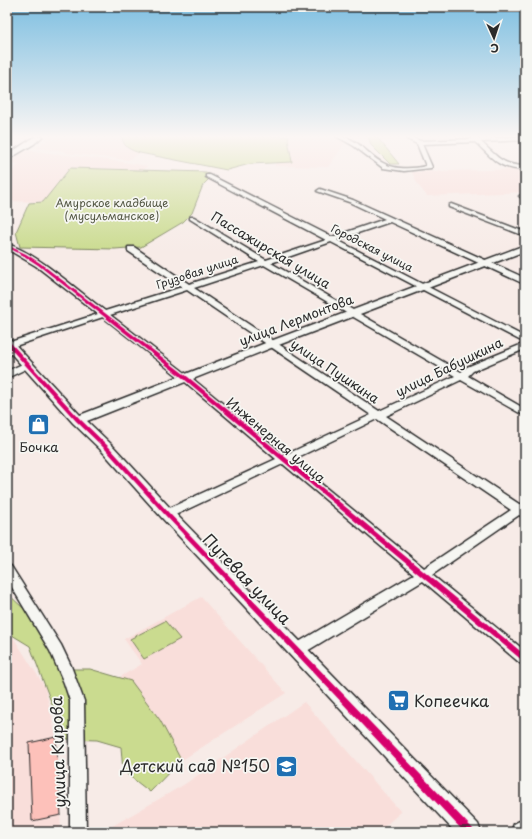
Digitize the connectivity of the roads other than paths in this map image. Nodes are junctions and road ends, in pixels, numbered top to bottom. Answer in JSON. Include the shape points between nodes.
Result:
{"nodes":[{"id":1,"x":208,"y":176,"type":"dead end"},
{"id":2,"x":320,"y":190,"type":"dead end"},
{"id":3,"x":525,"y":195,"type":"edge"},
{"id":4,"x":525,"y":198,"type":"edge"},
{"id":5,"x":451,"y":206,"type":"dead end"},
{"id":6,"x":192,"y":218,"type":"dead end"},
{"id":7,"x":391,"y":219,"type":"junction"},
{"id":8,"x":525,"y":234,"type":"edge"},
{"id":9,"x":331,"y":240,"type":"junction"},
{"id":10,"x":7,"y":246,"type":"edge"},
{"id":11,"x":525,"y":248,"type":"edge"},
{"id":12,"x":131,"y":249,"type":"dead end"},
{"id":13,"x":263,"y":262,"type":"junction"},
{"id":14,"x":487,"y":263,"type":"junction"},
{"id":15,"x":525,"y":281,"type":"edge"},
{"id":16,"x":186,"y":287,"type":"junction"},
{"id":17,"x":423,"y":287,"type":"junction"},
{"id":18,"x":103,"y":314,"type":"junction"},
{"id":19,"x":353,"y":314,"type":"junction"},
{"id":20,"x":525,"y":340,"type":"edge"},
{"id":21,"x":8,"y":344,"type":"edge"},
{"id":22,"x":272,"y":344,"type":"junction"},
{"id":23,"x":525,"y":346,"type":"edge"},
{"id":24,"x":27,"y":365,"type":"junction"},
{"id":25,"x":7,"y":375,"type":"edge"},
{"id":26,"x":462,"y":376,"type":"junction"},
{"id":27,"x":186,"y":378,"type":"junction"},
{"id":28,"x":525,"y":413,"type":"edge"},
{"id":29,"x":379,"y":416,"type":"junction"},
{"id":30,"x":78,"y":420,"type":"junction"},
{"id":31,"x":283,"y":459,"type":"junction"},
{"id":32,"x":523,"y":510,"type":"edge"},
{"id":33,"x":167,"y":514,"type":"junction"},
{"id":34,"x":7,"y":569,"type":"edge"},
{"id":35,"x":421,"y":574,"type":"junction"},
{"id":36,"x":297,"y":650,"type":"junction"},
{"id":37,"x":525,"y":659,"type":"edge"},
{"id":38,"x":525,"y":829,"type":"edge"},
{"id":39,"x":78,"y":832,"type":"edge"},
{"id":40,"x":470,"y":832,"type":"edge"},
{"id":41,"x":522,"y":832,"type":"edge"}],
"edges":[{"from":1,"to":9,"type":"street","name":"Городская улица"},
{"from":2,"to":7,"type":"street"},
{"from":3,"to":4,"type":"street","via":[[522,196]]},
{"from":5,"to":8,"type":"street"},
{"from":6,"to":13,"type":"street","name":"Пассажирская улица"},
{"from":7,"to":9,"type":"street","name":"Грузовая улица"},
{"from":7,"to":14,"type":"street"},
{"from":9,"to":13,"type":"street","name":"Грузовая улица"},
{"from":9,"to":17,"type":"street","name":"Городская улица"},
{"from":10,"to":18,"type":"street","name":"Инженерная улица","via":[[39,264]]},
{"from":11,"to":14,"type":"street","name":"улица Лермонтова"},
{"from":12,"to":16,"type":"street","name":"улица Пушкина"},
{"from":13,"to":16,"type":"street","name":"Грузовая улица"},
{"from":13,"to":19,"type":"street","name":"Пассажирская улица"},
{"from":14,"to":15,"type":"street"},
{"from":14,"to":17,"type":"street","name":"улица Лермонтова"},
{"from":16,"to":18,"type":"street","name":"Грузовая улица"},
{"from":16,"to":22,"type":"street","name":"улица Пушкина"},
{"from":17,"to":19,"type":"street","name":"улица Лермонтова"},
{"from":17,"to":20,"type":"street","name":"Городская улица"},
{"from":18,"to":21,"type":"street","name":"Грузовая улица"},
{"from":18,"to":27,"type":"street","name":"Инженерная улица"},
{"from":19,"to":22,"type":"street","name":"улица Лермонтова"},
{"from":19,"to":26,"type":"street","name":"Пассажирская улица"},
{"from":21,"to":24,"type":"street","name":"Путевая улица"},
{"from":22,"to":27,"type":"street","name":"улица Лермонтова"},
{"from":22,"to":29,"type":"street","name":"улица Пушкина"},
{"from":23,"to":26,"type":"street","name":"улица Бабушкина","via":[[470,369]]},
{"from":24,"to":25,"type":"street"},
{"from":24,"to":30,"type":"street","name":"Путевая улица"},
{"from":26,"to":28,"type":"street","name":"Пассажирская улица"},
{"from":26,"to":29,"type":"street","name":"улица Бабушкина"},
{"from":27,"to":30,"type":"street","name":"улица Лермонтова"},
{"from":27,"to":31,"type":"street","name":"Инженерная улица"},
{"from":29,"to":31,"type":"street","name":"улица Бабушкина"},
{"from":29,"to":32,"type":"street","name":"улица Пушкина"},
{"from":30,"to":33,"type":"street","name":"Путевая улица"},
{"from":31,"to":33,"type":"street","name":"улица Бабушкина"},
{"from":31,"to":35,"type":"street","name":"Инженерная улица"},
{"from":32,"to":35,"type":"street"},
{"from":33,"to":36,"type":"street","name":"Путевая улица"},
{"from":34,"to":39,"type":"street","name":"улица Кирова","via":[[57,649],[77,701]]},
{"from":35,"to":36,"type":"street","via":[[414,581]]},
{"from":35,"to":37,"type":"street","name":"Инженерная улица"},
{"from":36,"to":40,"type":"street","name":"Путевая улица"},
{"from":38,"to":41,"type":"street"}]}
